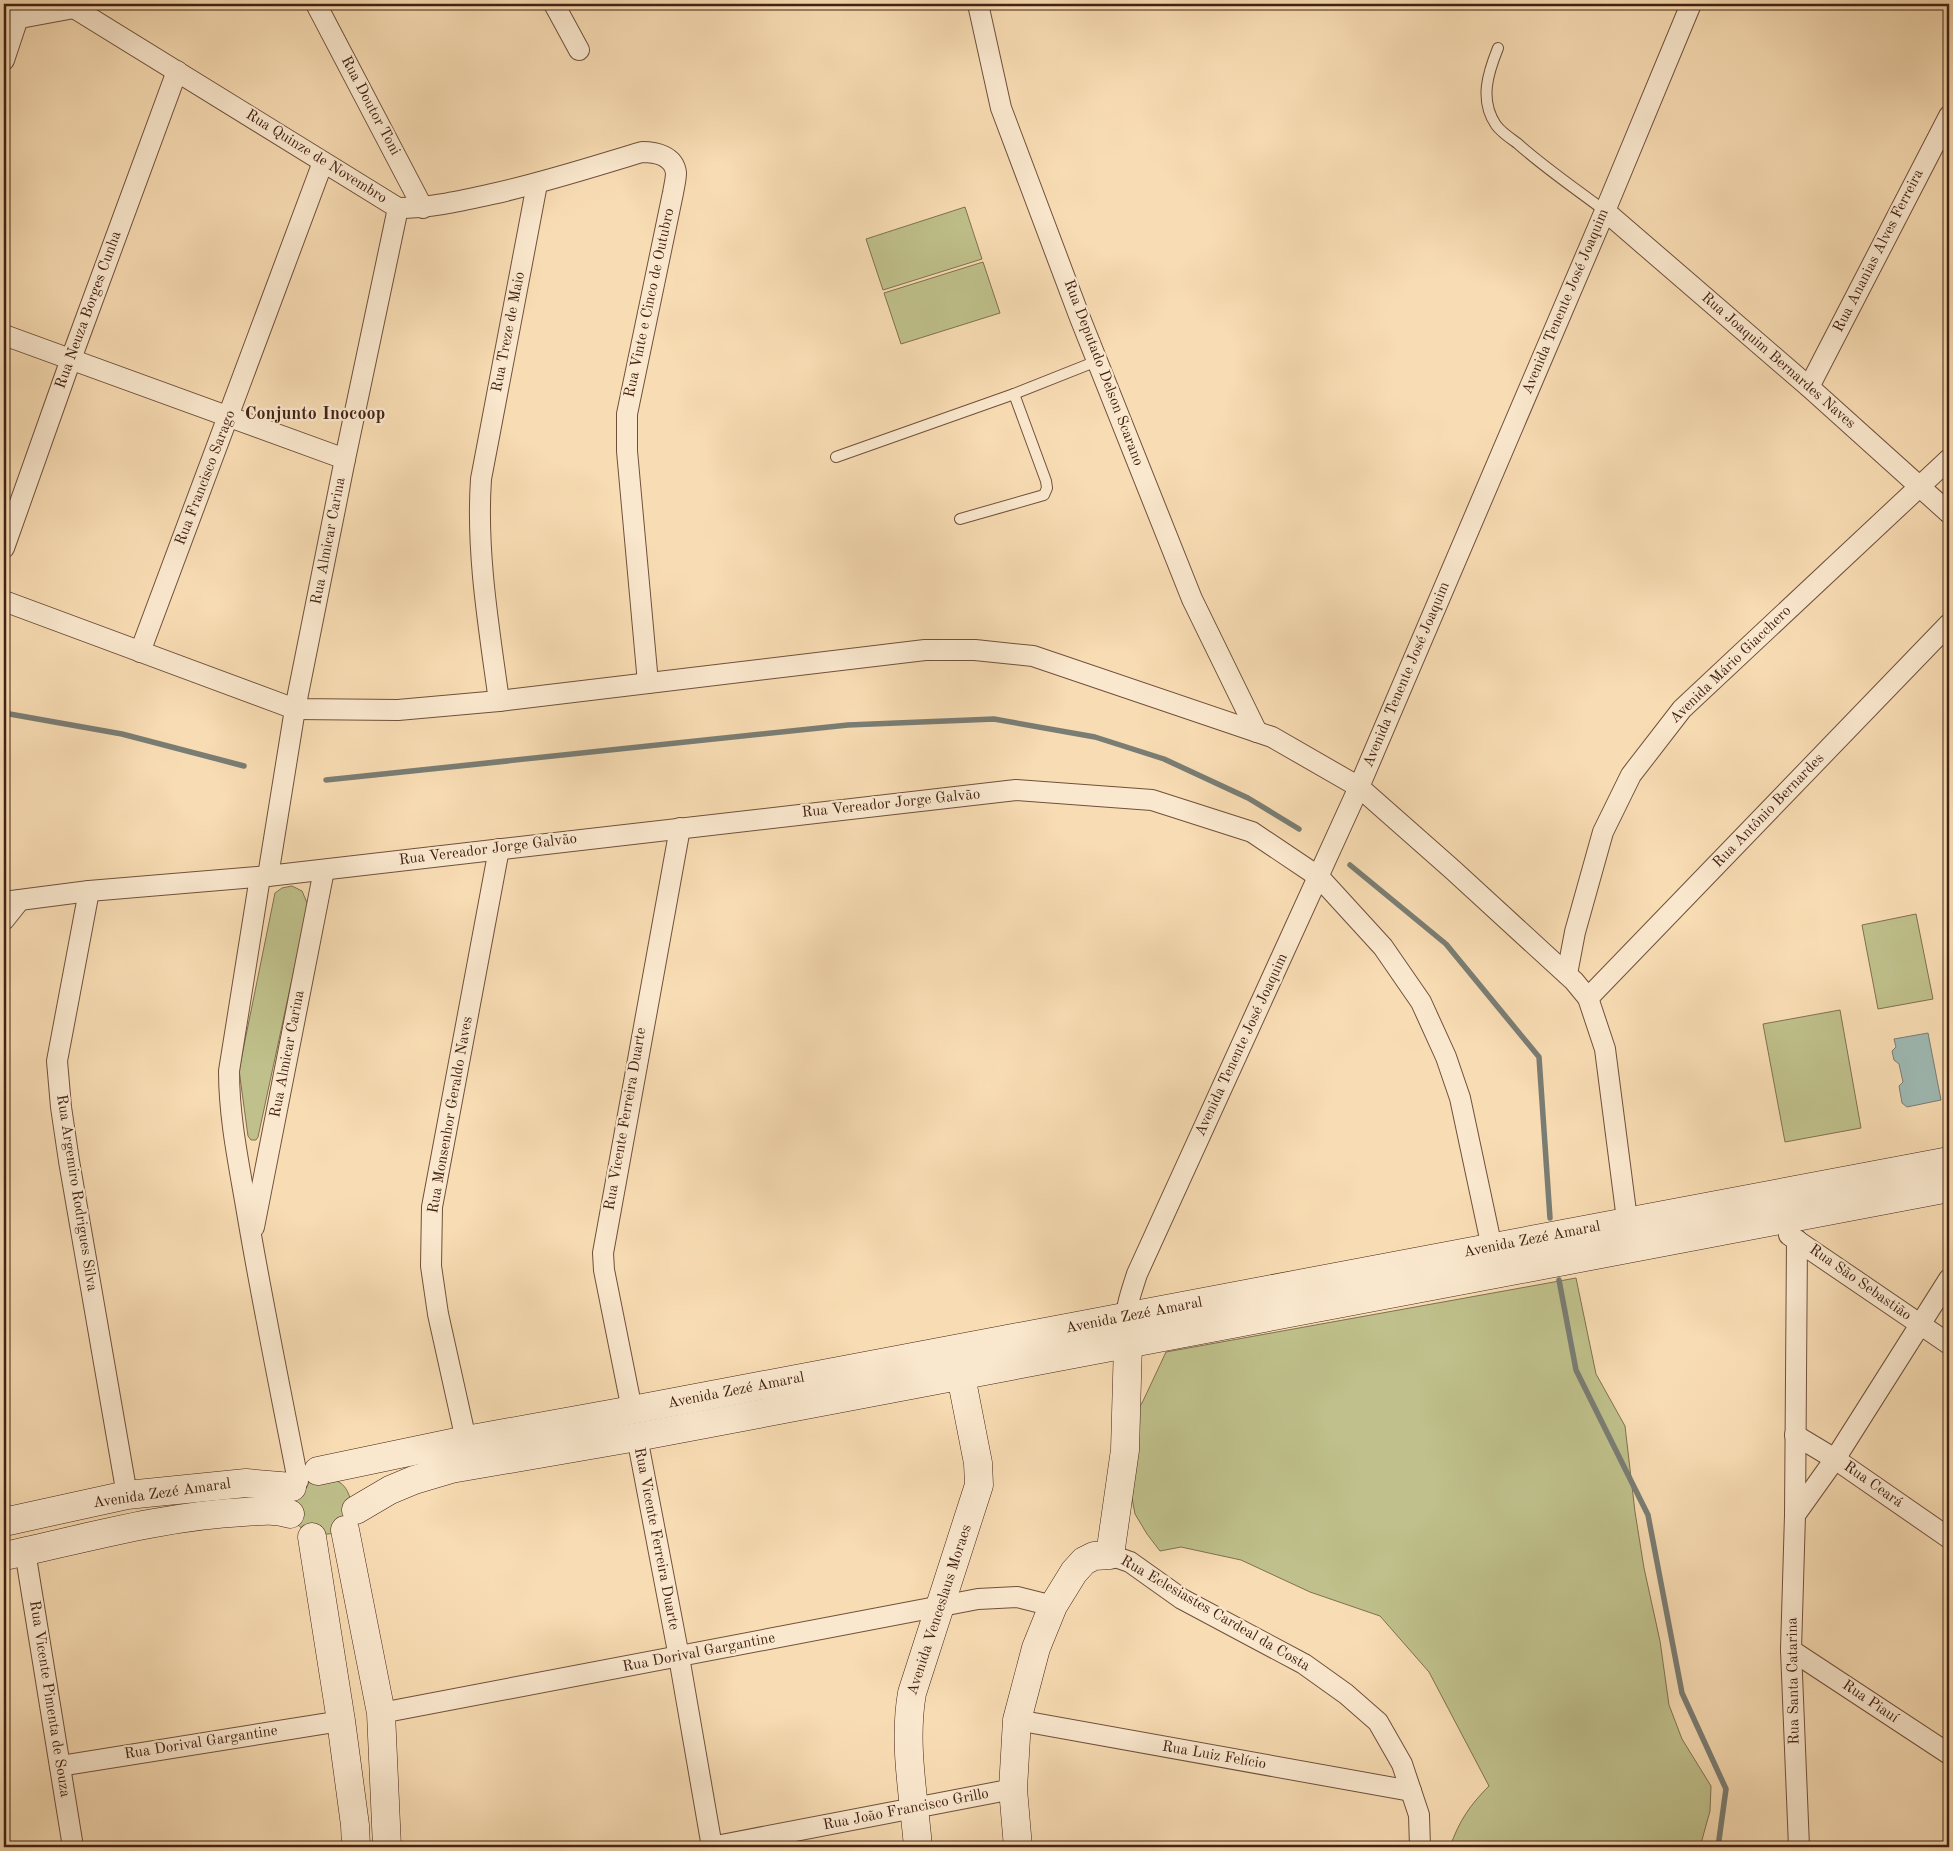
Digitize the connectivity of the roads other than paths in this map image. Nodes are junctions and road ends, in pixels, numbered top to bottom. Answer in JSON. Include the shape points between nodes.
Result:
{"nodes":[{"id":1,"x":316,"y":4,"type":"edge"},
{"id":2,"x":554,"y":4,"type":"edge"},
{"id":3,"x":978,"y":4,"type":"edge"},
{"id":4,"x":1691,"y":4,"type":"edge"},
{"id":5,"x":75,"y":6,"type":"edge"},
{"id":6,"x":11,"y":20,"type":"edge"},
{"id":7,"x":1498,"y":48,"type":"dead end"},
{"id":8,"x":578,"y":50,"type":"dead end"},
{"id":9,"x":4,"y":60,"type":"edge"},
{"id":10,"x":177,"y":72,"type":"junction"},
{"id":11,"x":1949,"y":116,"type":"edge"},
{"id":12,"x":1942,"y":148,"type":"edge"},
{"id":13,"x":667,"y":158,"type":"joint"},
{"id":14,"x":323,"y":162,"type":"junction"},
{"id":15,"x":537,"y":184,"type":"junction"},
{"id":16,"x":398,"y":208,"type":"junction"},
{"id":17,"x":423,"y":208,"type":"junction"},
{"id":18,"x":1605,"y":211,"type":"junction"},
{"id":19,"x":4,"y":335,"type":"edge"},
{"id":20,"x":71,"y":359,"type":"junction"},
{"id":21,"x":1097,"y":361,"type":"junction"},
{"id":22,"x":1809,"y":387,"type":"junction"},
{"id":23,"x":1014,"y":394,"type":"junction"},
{"id":24,"x":229,"y":416,"type":"junction"},
{"id":25,"x":836,"y":457,"type":"dead end"},
{"id":26,"x":345,"y":459,"type":"junction"},
{"id":27,"x":1949,"y":459,"type":"edge"},
{"id":28,"x":1920,"y":487,"type":"junction"},
{"id":29,"x":1949,"y":512,"type":"edge"},
{"id":30,"x":960,"y":519,"type":"dead end"},
{"id":31,"x":4,"y":548,"type":"edge"},
{"id":32,"x":4,"y":601,"type":"edge"},
{"id":33,"x":1949,"y":624,"type":"edge"},
{"id":34,"x":140,"y":652,"type":"junction"},
{"id":35,"x":648,"y":683,"type":"junction"},
{"id":36,"x":498,"y":701,"type":"junction"},
{"id":37,"x":295,"y":709,"type":"junction"},
{"id":38,"x":1257,"y":732,"type":"junction"},
{"id":39,"x":1359,"y":787,"type":"junction"},
{"id":40,"x":680,"y":828,"type":"junction"},
{"id":41,"x":499,"y":850,"type":"junction"},
{"id":42,"x":324,"y":870,"type":"junction"},
{"id":43,"x":264,"y":876,"type":"junction"},
{"id":44,"x":1319,"y":876,"type":"junction"},
{"id":45,"x":89,"y":892,"type":"junction"},
{"id":46,"x":12,"y":901,"type":"edge"},
{"id":47,"x":4,"y":920,"type":"edge"},
{"id":48,"x":1566,"y":974,"type":"junction"},
{"id":49,"x":1588,"y":998,"type":"junction"},
{"id":50,"x":1949,"y":1161,"type":"edge"},
{"id":51,"x":1949,"y":1188,"type":"edge"},
{"id":52,"x":1627,"y":1222,"type":"junction"},
{"id":53,"x":1771,"y":1222,"type":"junction"},
{"id":54,"x":252,"y":1238,"type":"junction"},
{"id":55,"x":1797,"y":1240,"type":"junction"},
{"id":56,"x":1631,"y":1249,"type":"junction"},
{"id":57,"x":1494,"y":1260,"type":"junction"},
{"id":58,"x":1949,"y":1279,"type":"edge"},
{"id":59,"x":1920,"y":1324,"type":"junction"},
{"id":60,"x":1127,"y":1330,"type":"junction"},
{"id":61,"x":1949,"y":1344,"type":"edge"},
{"id":62,"x":967,"y":1347,"type":"junction"},
{"id":63,"x":961,"y":1376,"type":"junction"},
{"id":64,"x":632,"y":1410,"type":"junction"},
{"id":65,"x":1796,"y":1435,"type":"junction"},
{"id":66,"x":636,"y":1437,"type":"junction"},
{"id":67,"x":466,"y":1440,"type":"junction"},
{"id":68,"x":1835,"y":1459,"type":"junction"},
{"id":69,"x":303,"y":1479,"type":"junction"},
{"id":70,"x":127,"y":1495,"type":"junction"},
{"id":71,"x":290,"y":1514,"type":"junction"},
{"id":72,"x":1795,"y":1515,"type":"junction"},
{"id":73,"x":350,"y":1520,"type":"junction"},
{"id":74,"x":4,"y":1522,"type":"edge"},
{"id":75,"x":312,"y":1537,"type":"junction"},
{"id":76,"x":1949,"y":1538,"type":"edge"},
{"id":77,"x":14,"y":1554,"type":"edge"},
{"id":78,"x":1110,"y":1555,"type":"junction"},
{"id":79,"x":942,"y":1606,"type":"junction"},
{"id":80,"x":1053,"y":1606,"type":"junction"},
{"id":81,"x":1792,"y":1650,"type":"junction"},
{"id":82,"x":679,"y":1657,"type":"junction"},
{"id":83,"x":381,"y":1713,"type":"junction"},
{"id":84,"x":1017,"y":1720,"type":"junction"},
{"id":85,"x":341,"y":1721,"type":"junction"},
{"id":86,"x":1949,"y":1754,"type":"edge"},
{"id":87,"x":60,"y":1766,"type":"junction"},
{"id":88,"x":1013,"y":1789,"type":"junction"},
{"id":89,"x":1411,"y":1791,"type":"junction"},
{"id":90,"x":915,"y":1809,"type":"junction"},
{"id":91,"x":73,"y":1847,"type":"edge"},
{"id":92,"x":356,"y":1847,"type":"edge"},
{"id":93,"x":387,"y":1847,"type":"edge"},
{"id":94,"x":712,"y":1847,"type":"edge"},
{"id":95,"x":918,"y":1847,"type":"edge"},
{"id":96,"x":1018,"y":1847,"type":"edge"},
{"id":97,"x":1420,"y":1847,"type":"edge"},
{"id":98,"x":1799,"y":1847,"type":"edge"}],
"edges":[{"from":1,"to":17,"type":"street","name":"Rua Doutor Toni"},
{"from":2,"to":8,"type":"street"},
{"from":3,"to":21,"type":"street","name":"Rua Deputado Delson Scarano","via":[[1001,108]]},
{"from":4,"to":18,"type":"street","name":"Avenida Tenente José Joaquim"},
{"from":5,"to":6,"type":"street"},
{"from":5,"to":10,"type":"street","name":"Rua Quinze de Novembro"},
{"from":6,"to":9,"type":"street"},
{"from":7,"to":18,"type":"lane","via":[[1488,74],[1486,91],[1496,126]]},
{"from":10,"to":14,"type":"street","name":"Rua Quinze de Novembro"},
{"from":10,"to":20,"type":"street","name":"Rua Neuza Borges Cunha"},
{"from":11,"to":12,"type":"street","name":"Rua Ananias Alves Ferreira"},
{"from":12,"to":22,"type":"street","name":"Rua Ananias Alves Ferreira"},
{"from":13,"to":15,"type":"street","name":"Rua Quinze de Novembro","via":[[655,152],[642,152]]},
{"from":13,"to":35,"type":"street","name":"Rua Vinte e Cinco de Outubro","via":[[676,173],[673,193],[627,414],[626,451]]},
{"from":14,"to":16,"type":"street","name":"Rua Quinze de Novembro"},
{"from":14,"to":24,"type":"street","name":"Rua Francisco Sarago"},
{"from":15,"to":17,"type":"street","name":"Rua Quinze de Novembro"},
{"from":15,"to":36,"type":"street","name":"Rua Treze de Maio","via":[[480,479],[478,514]]},
{"from":16,"to":17,"type":"street","name":"Rua Quinze de Novembro"},
{"from":16,"to":26,"type":"street","name":"Rua Almicar Carina"},
{"from":18,"to":22,"type":"street","name":"Rua Joaquim Bernardes Naves"},
{"from":18,"to":39,"type":"street","name":"Avenida Tenente José Joaquim"},
{"from":19,"to":20,"type":"street"},
{"from":20,"to":24,"type":"street"},
{"from":20,"to":31,"type":"street","name":"Rua Neuza Borges Cunha"},
{"from":21,"to":23,"type":"lane"},
{"from":21,"to":38,"type":"street","name":"Rua Deputado Delson Scarano","via":[[1192,599]]},
{"from":22,"to":28,"type":"street","name":"Rua Joaquim Bernardes Naves"},
{"from":23,"to":25,"type":"lane"},
{"from":23,"to":30,"type":"lane","via":[[1046,480],[1044,495]]},
{"from":24,"to":26,"type":"street"},
{"from":24,"to":34,"type":"street","name":"Rua Francisco Sarago"},
{"from":26,"to":37,"type":"street","name":"Rua Almicar Carina"},
{"from":27,"to":28,"type":"street","name":"Avenida Mário Giacchero"},
{"from":28,"to":29,"type":"street","name":"Rua Joaquim Bernardes Naves"},
{"from":28,"to":48,"type":"street","name":"Avenida Mário Giacchero","via":[[1682,709],[1630,775],[1602,832]]},
{"from":32,"to":34,"type":"street"},
{"from":33,"to":49,"type":"street","name":"Rua Antônio Bernardes"},
{"from":34,"to":37,"type":"street"},
{"from":35,"to":36,"type":"street"},
{"from":35,"to":38,"type":"street","via":[[926,650],[975,650],[1033,656]]},
{"from":36,"to":37,"type":"street","via":[[398,710]]},
{"from":37,"to":43,"type":"street","name":"Rua Almicar Carina"},
{"from":38,"to":39,"type":"street","via":[[1272,737]]},
{"from":39,"to":44,"type":"street","name":"Avenida Tenente José Joaquim"},
{"from":39,"to":48,"type":"street"},
{"from":40,"to":41,"type":"street","name":"Rua Vereador Jorge Galvão"},
{"from":40,"to":44,"type":"street","name":"Rua Vereador Jorge Galvão","via":[[1016,790],[1152,800],[1252,832]]},
{"from":40,"to":64,"type":"street","name":"Rua Vicente Ferreira Duarte","via":[[602,1253]]},
{"from":41,"to":42,"type":"street","name":"Rua Vereador Jorge Galvão"},
{"from":41,"to":67,"type":"street","name":"Rua Monsenhor Geraldo Naves","via":[[432,1207],[431,1266],[438,1314]]},
{"from":42,"to":43,"type":"street","name":"Rua Vereador Jorge Galvão"},
{"from":42,"to":54,"type":"street","name":"Rua Almicar Carina"},
{"from":43,"to":45,"type":"street","name":"Rua Vereador Jorge Galvão"},
{"from":43,"to":54,"type":"street","name":"Rua Almicar Carina","via":[[229,1071],[232,1125]]},
{"from":44,"to":57,"type":"street","name":"Rua Vereador Jorge Galvão","via":[[1383,947],[1421,1002],[1460,1098]]},
{"from":44,"to":60,"type":"street","name":"Avenida Tenente José Joaquim","via":[[1137,1274],[1129,1297]]},
{"from":45,"to":46,"type":"street","name":"Rua Vereador Jorge Galvão"},
{"from":45,"to":70,"type":"street","name":"Rua Argemiro Rodrigues Silva","via":[[57,1060],[69,1161]]},
{"from":46,"to":47,"type":"street"},
{"from":48,"to":49,"type":"street"},
{"from":49,"to":52,"type":"street","via":[[1605,1049]]},
{"from":50,"to":52,"type":"main road","name":"Avenida Zezé Amaral"},
{"from":51,"to":53,"type":"main road","name":"Avenida Zezé Amaral"},
{"from":52,"to":56,"type":"street"},
{"from":52,"to":57,"type":"main road","name":"Avenida Zezé Amaral"},
{"from":53,"to":55,"type":"street","name":"Rua São Sebastião"},
{"from":53,"to":56,"type":"main road","name":"Avenida Zezé Amaral"},
{"from":54,"to":69,"type":"street","name":"Rua Almicar Carina"},
{"from":55,"to":59,"type":"street","name":"Rua São Sebastião"},
{"from":55,"to":65,"type":"street","name":"Rua Santa Catarina"},
{"from":56,"to":57,"type":"main road","name":"Avenida Zezé Amaral"},
{"from":57,"to":60,"type":"main road","name":"Avenida Zezé Amaral"},
{"from":58,"to":59,"type":"street"},
{"from":59,"to":61,"type":"street","name":"Rua São Sebastião"},
{"from":59,"to":68,"type":"street"},
{"from":60,"to":62,"type":"main road","name":"Avenida Zezé Amaral"},
{"from":60,"to":63,"type":"main road","name":"Avenida Zezé Amaral"},
{"from":60,"to":78,"type":"main road","via":[[1125,1450]]},
{"from":62,"to":63,"type":"main road"},
{"from":62,"to":64,"type":"main road","name":"Avenida Zezé Amaral"},
{"from":63,"to":66,"type":"main road","name":"Avenida Zezé Amaral"},
{"from":63,"to":79,"type":"main road","name":"Avenida Venceslaus Moraes","via":[[978,1463],[979,1485]]},
{"from":64,"to":67,"type":"main road","name":"Avenida Zezé Amaral"},
{"from":65,"to":68,"type":"street","name":"Rua Ceará"},
{"from":65,"to":72,"type":"street","name":"Rua Santa Catarina"},
{"from":66,"to":73,"type":"main road","name":"Avenida Zezé Amaral","via":[[451,1469],[390,1490]]},
{"from":66,"to":82,"type":"street","name":"Rua Vicente Ferreira Duarte"},
{"from":67,"to":69,"type":"main road","name":"Avenida Zezé Amaral"},
{"from":68,"to":72,"type":"street"},
{"from":68,"to":76,"type":"street","name":"Rua Ceará"},
{"from":69,"to":70,"type":"main road","name":"Avenida Zezé Amaral"},
{"from":69,"to":71,"type":"main road","via":[[288,1500]]},
{"from":69,"to":73,"type":"main road","name":"Avenida Zezé Amaral","via":[[331,1472],[342,1477],[356,1497]]},
{"from":70,"to":74,"type":"main road","name":"Avenida Zezé Amaral"},
{"from":71,"to":75,"type":"main road","via":[[297,1528]]},
{"from":71,"to":77,"type":"main road","name":"Avenida Zezé Amaral","via":[[278,1510],[222,1512],[124,1529]]},
{"from":72,"to":81,"type":"street","name":"Rua Santa Catarina"},
{"from":73,"to":75,"type":"main road","name":"Avenida Zezé Amaral","via":[[335,1536]]},
{"from":73,"to":83,"type":"main road"},
{"from":75,"to":85,"type":"main road"},
{"from":77,"to":87,"type":"street","name":"Rua Vicente Pimenta de Souza"},
{"from":78,"to":80,"type":"main road","via":[[1094,1556],[1084,1561]]},
{"from":78,"to":89,"type":"street","name":"Rua Eclesiastes Cardeal da Costa","via":[[1130,1562],[1182,1599],[1304,1664],[1346,1694],[1378,1722],[1402,1764]]},
{"from":79,"to":80,"type":"street","name":"Rua Dorival Gargantine","via":[[978,1599],[1017,1597]]},
{"from":79,"to":82,"type":"street","name":"Rua Dorival Gargantine"},
{"from":79,"to":90,"type":"main road","name":"Avenida Venceslaus Moraes","via":[[908,1713]]},
{"from":80,"to":84,"type":"main road","via":[[1036,1648]]},
{"from":81,"to":86,"type":"street","name":"Rua Piauí"},
{"from":81,"to":98,"type":"street","name":"Rua Santa Catarina"},
{"from":82,"to":83,"type":"street","name":"Rua Dorival Gargantine"},
{"from":82,"to":94,"type":"street","name":"Rua Vicente Ferreira Duarte"},
{"from":83,"to":93,"type":"main road"},
{"from":84,"to":88,"type":"main road"},
{"from":84,"to":89,"type":"street","name":"Rua Luiz Felício"},
{"from":85,"to":87,"type":"street","name":"Rua Dorival Gargantine"},
{"from":85,"to":92,"type":"main road"},
{"from":87,"to":91,"type":"street","name":"Rua Vicente Pimenta de Souza"},
{"from":88,"to":90,"type":"street","name":"Rua João Francisco Grillo"},
{"from":88,"to":96,"type":"main road"},
{"from":89,"to":97,"type":"street","name":"Rua Eclesiastes Cardeal da Costa","via":[[1419,1815]]},
{"from":90,"to":94,"type":"street","name":"Rua João Francisco Grillo"},
{"from":90,"to":95,"type":"main road","name":"Avenida Venceslaus Moraes"}]}
